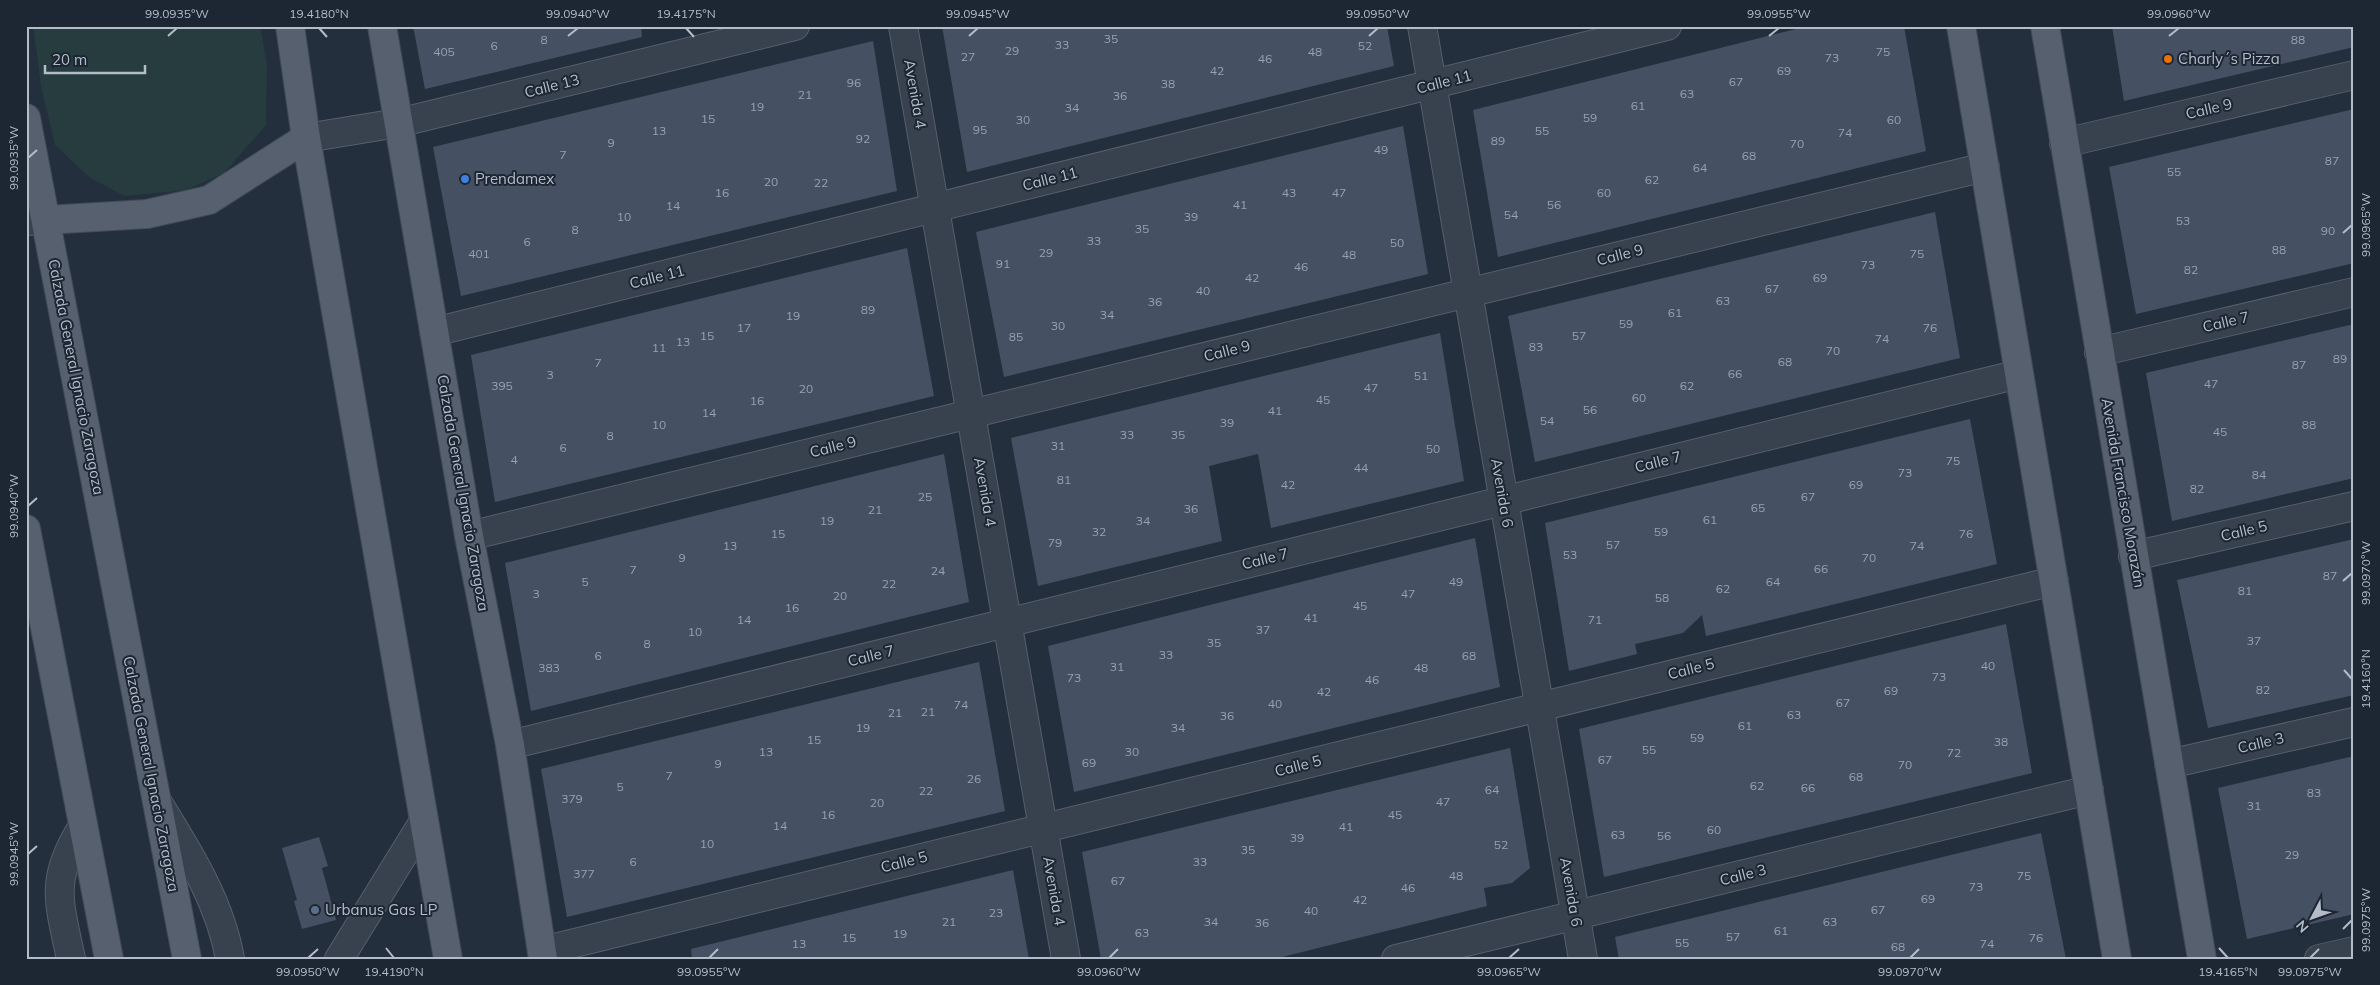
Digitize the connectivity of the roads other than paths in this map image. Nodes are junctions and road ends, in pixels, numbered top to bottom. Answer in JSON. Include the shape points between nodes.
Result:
{"nodes":[{"id":1,"x":290,"y":26,"type":"edge"},
{"id":2,"x":382,"y":26,"type":"edge"},
{"id":3,"x":795,"y":26,"type":"edge"},
{"id":4,"x":903,"y":26,"type":"edge"},
{"id":5,"x":1422,"y":26,"type":"edge"},
{"id":6,"x":1667,"y":26,"type":"edge"},
{"id":7,"x":1961,"y":26,"type":"edge"},
{"id":8,"x":2045,"y":26,"type":"edge"},
{"id":9,"x":2354,"y":75,"type":"edge"},
{"id":10,"x":1432,"y":84,"type":"junction"},
{"id":11,"x":26,"y":118,"type":"edge"},
{"id":12,"x":398,"y":123,"type":"junction"},
{"id":13,"x":306,"y":138,"type":"junction"},
{"id":14,"x":2064,"y":142,"type":"junction"},
{"id":15,"x":1984,"y":166,"type":"junction"},
{"id":16,"x":935,"y":208,"type":"junction"},
{"id":17,"x":36,"y":221,"type":"edge"},
{"id":18,"x":2354,"y":292,"type":"edge"},
{"id":19,"x":1468,"y":293,"type":"junction"},
{"id":20,"x":434,"y":332,"type":"junction"},
{"id":21,"x":2099,"y":352,"type":"junction"},
{"id":22,"x":2019,"y":374,"type":"junction"},
{"id":23,"x":971,"y":414,"type":"junction"},
{"id":24,"x":1504,"y":500,"type":"junction"},
{"id":25,"x":2354,"y":506,"type":"edge"},
{"id":26,"x":26,"y":529,"type":"edge"},
{"id":27,"x":469,"y":536,"type":"junction"},
{"id":28,"x":2134,"y":556,"type":"junction"},
{"id":29,"x":2054,"y":581,"type":"junction"},
{"id":30,"x":1007,"y":623,"type":"junction"},
{"id":31,"x":1539,"y":707,"type":"junction"},
{"id":32,"x":2354,"y":722,"type":"edge"},
{"id":33,"x":510,"y":745,"type":"junction"},
{"id":34,"x":2169,"y":764,"type":"junction"},
{"id":35,"x":2089,"y":790,"type":"junction"},
{"id":36,"x":156,"y":800,"type":"junction"},
{"id":37,"x":424,"y":821,"type":"junction"},
{"id":38,"x":83,"y":826,"type":"junction"},
{"id":39,"x":1043,"y":828,"type":"junction"},
{"id":40,"x":1576,"y":915,"type":"junction"},
{"id":41,"x":2354,"y":951,"type":"edge"},
{"id":42,"x":542,"y":955,"type":"edge"},
{"id":43,"x":71,"y":959,"type":"edge"},
{"id":44,"x":108,"y":959,"type":"edge"},
{"id":45,"x":187,"y":959,"type":"edge"},
{"id":46,"x":230,"y":959,"type":"edge"},
{"id":47,"x":339,"y":959,"type":"edge"},
{"id":48,"x":448,"y":959,"type":"edge"},
{"id":49,"x":1066,"y":959,"type":"edge"},
{"id":50,"x":1396,"y":959,"type":"edge"},
{"id":51,"x":1583,"y":959,"type":"edge"},
{"id":52,"x":2117,"y":959,"type":"edge"},
{"id":53,"x":2202,"y":959,"type":"edge"},
{"id":54,"x":2319,"y":959,"type":"edge"}],
"edges":[{"from":1,"to":13,"type":"main road"},
{"from":2,"to":12,"type":"main road","name":"Calzada General Ignacio Zaragoza"},
{"from":3,"to":12,"type":"street","name":"Calle 13"},
{"from":4,"to":16,"type":"street","name":"Avenida 4"},
{"from":5,"to":10,"type":"street","name":"Avenida 6"},
{"from":6,"to":10,"type":"street","name":"Calle 11"},
{"from":7,"to":15,"type":"main road"},
{"from":8,"to":14,"type":"main road","name":"Avenida Francisco Morazán"},
{"from":9,"to":14,"type":"street","name":"Calle 9"},
{"from":10,"to":16,"type":"street","name":"Calle 11"},
{"from":10,"to":19,"type":"street","name":"Avenida 6"},
{"from":11,"to":17,"type":"main road","name":"Calzada General Ignacio Zaragoza"},
{"from":12,"to":13,"type":"street","name":"Calle 13"},
{"from":12,"to":20,"type":"main road","name":"Calzada General Ignacio Zaragoza"},
{"from":13,"to":17,"type":"main road","via":[[209,200],[147,214]]},
{"from":13,"to":37,"type":"main road"},
{"from":14,"to":21,"type":"main road","name":"Avenida Francisco Morazán"},
{"from":15,"to":19,"type":"street","name":"Calle 9"},
{"from":15,"to":22,"type":"main road"},
{"from":16,"to":20,"type":"street","name":"Calle 11"},
{"from":16,"to":23,"type":"street","name":"Avenida 4"},
{"from":17,"to":36,"type":"main road","name":"Calzada General Ignacio Zaragoza"},
{"from":18,"to":21,"type":"street","name":"Calle 7"},
{"from":19,"to":23,"type":"street","name":"Calle 9"},
{"from":19,"to":24,"type":"street","name":"Avenida 6"},
{"from":20,"to":27,"type":"main road","name":"Calzada General Ignacio Zaragoza"},
{"from":21,"to":28,"type":"main road","name":"Avenida Francisco Morazán"},
{"from":22,"to":24,"type":"street","name":"Calle 7"},
{"from":22,"to":29,"type":"main road"},
{"from":23,"to":27,"type":"street","name":"Calle 9"},
{"from":23,"to":30,"type":"street","name":"Avenida 4"},
{"from":24,"to":30,"type":"street","name":"Calle 7"},
{"from":24,"to":31,"type":"street","name":"Avenida 6"},
{"from":25,"to":28,"type":"street","name":"Calle 5"},
{"from":26,"to":38,"type":"main road"},
{"from":27,"to":33,"type":"main road","name":"Calzada General Ignacio Zaragoza"},
{"from":28,"to":34,"type":"main road","name":"Avenida Francisco Morazán"},
{"from":29,"to":31,"type":"street","name":"Calle 5"},
{"from":29,"to":35,"type":"main road"},
{"from":30,"to":33,"type":"street","name":"Calle 7"},
{"from":30,"to":39,"type":"street","name":"Avenida 4"},
{"from":31,"to":39,"type":"street","name":"Calle 5"},
{"from":31,"to":40,"type":"street","name":"Avenida 6"},
{"from":32,"to":34,"type":"street","name":"Calle 3"},
{"from":33,"to":42,"type":"main road","name":"Calzada General Ignacio Zaragoza"},
{"from":34,"to":53,"type":"main road","name":"Avenida Francisco Morazán"},
{"from":35,"to":40,"type":"street","name":"Calle 3"},
{"from":35,"to":52,"type":"main road"},
{"from":36,"to":45,"type":"main road","name":"Calzada General Ignacio Zaragoza"},
{"from":36,"to":46,"type":"street","via":[[204,882],[225,930]]},
{"from":37,"to":47,"type":"street"},
{"from":37,"to":48,"type":"main road"},
{"from":38,"to":43,"type":"street","via":[[64,862],[58,898]]},
{"from":38,"to":44,"type":"main road"},
{"from":39,"to":42,"type":"street","name":"Calle 5"},
{"from":39,"to":49,"type":"street","name":"Avenida 4"},
{"from":40,"to":50,"type":"street","name":"Calle 3"},
{"from":40,"to":51,"type":"street","name":"Avenida 6"},
{"from":41,"to":54,"type":"street"}]}
